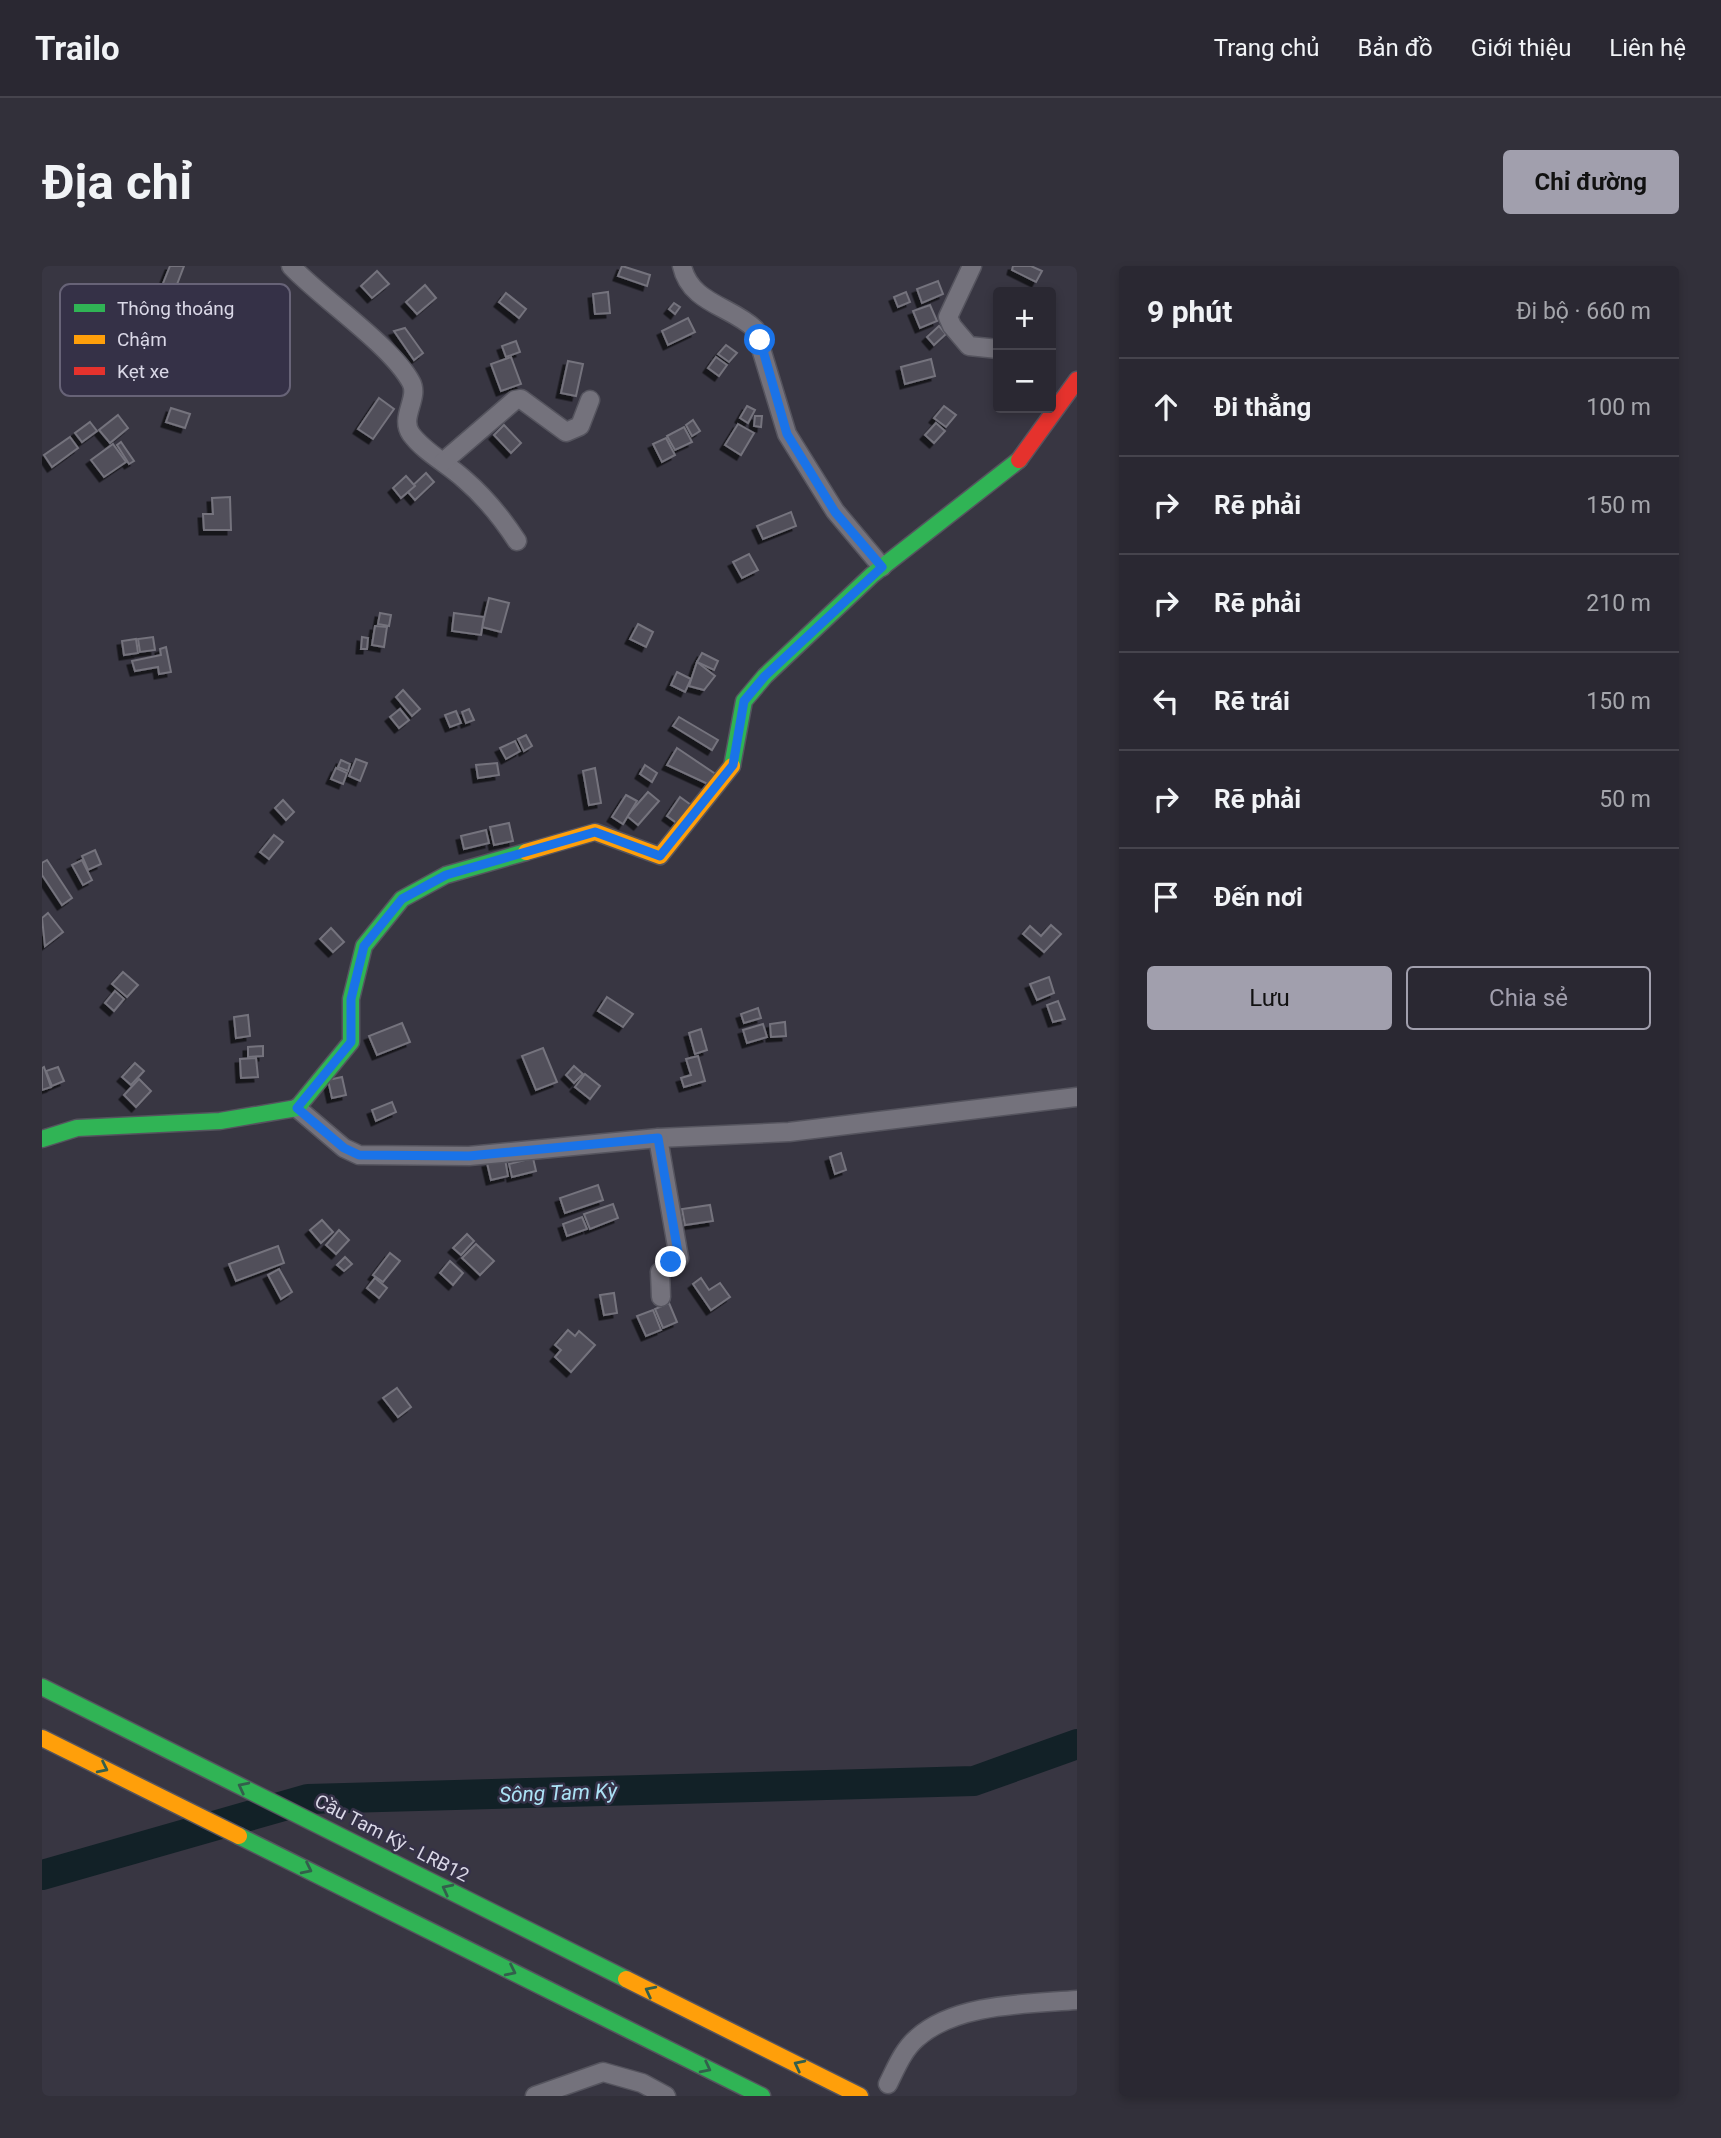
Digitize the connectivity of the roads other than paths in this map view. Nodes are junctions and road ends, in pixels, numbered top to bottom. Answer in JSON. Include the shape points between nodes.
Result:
{"nodes":[{"id":1,"x":291,"y":266,"type":"edge"},
{"id":2,"x":682,"y":266,"type":"edge"},
{"id":3,"x":972,"y":266,"type":"edge"},
{"id":4,"x":993,"y":349,"type":"edge"},
{"id":5,"x":1077,"y":380,"type":"edge"},
{"id":6,"x":1056,"y":396,"type":"edge"},
{"id":7,"x":590,"y":400,"type":"dead end"},
{"id":8,"x":1047,"y":413,"type":"edge"},
{"id":9,"x":443,"y":462,"type":"junction"},
{"id":10,"x":517,"y":541,"type":"dead end"},
{"id":11,"x":882,"y":567,"type":"junction"},
{"id":12,"x":1077,"y":1097,"type":"edge"},
{"id":13,"x":297,"y":1108,"type":"junction"},
{"id":14,"x":658,"y":1138,"type":"junction"},
{"id":15,"x":42,"y":1139,"type":"edge"},
{"id":16,"x":661,"y":1297,"type":"dead end"},
{"id":17,"x":48,"y":1689,"type":"edge"},
{"id":18,"x":42,"y":1738,"type":"edge"},
{"id":19,"x":1077,"y":2000,"type":"edge"},
{"id":20,"x":888,"y":2084,"type":"dead end"},
{"id":21,"x":535,"y":2096,"type":"edge"},
{"id":22,"x":666,"y":2096,"type":"edge"},
{"id":23,"x":762,"y":2096,"type":"edge"},
{"id":24,"x":860,"y":2096,"type":"edge"}],
"edges":[{"from":1,"to":9,"type":"street","via":[[412,383],[408,428]]},
{"from":2,"to":11,"type":"street","via":[[687,282],[702,297],[755,329],[787,434],[835,512]]},
{"from":3,"to":4,"type":"street","via":[[948,317],[973,348]]},
{"from":5,"to":6,"type":"main road"},
{"from":7,"to":9,"type":"street","via":[[580,426],[566,432],[522,399],[515,400]]},
{"from":8,"to":11,"type":"main road","via":[[1025,455]]},
{"from":9,"to":10,"type":"street","via":[[490,505]]},
{"from":11,"to":13,"type":"main road","via":[[744,701],[733,765],[660,856],[595,832],[446,875],[402,899],[364,946],[351,999],[351,1042]]},
{"from":12,"to":14,"type":"street","via":[[789,1132]]},
{"from":13,"to":14,"type":"street","via":[[359,1155],[469,1156]]},
{"from":13,"to":15,"type":"main road","via":[[220,1121],[77,1128]]},
{"from":14,"to":16,"type":"street","via":[[679,1258],[660,1272]]},
{"from":24,"to":17,"type":"main road","name":"Cầu Tam Kỳ - LRB12","one_way":true},
{"from":18,"to":23,"type":"main road","one_way":true},
{"from":19,"to":20,"type":"street","via":[[1008,2007],[940,2024],[908,2048]]},
{"from":21,"to":22,"type":"street","via":[[603,2072],[642,2083]]}]}
